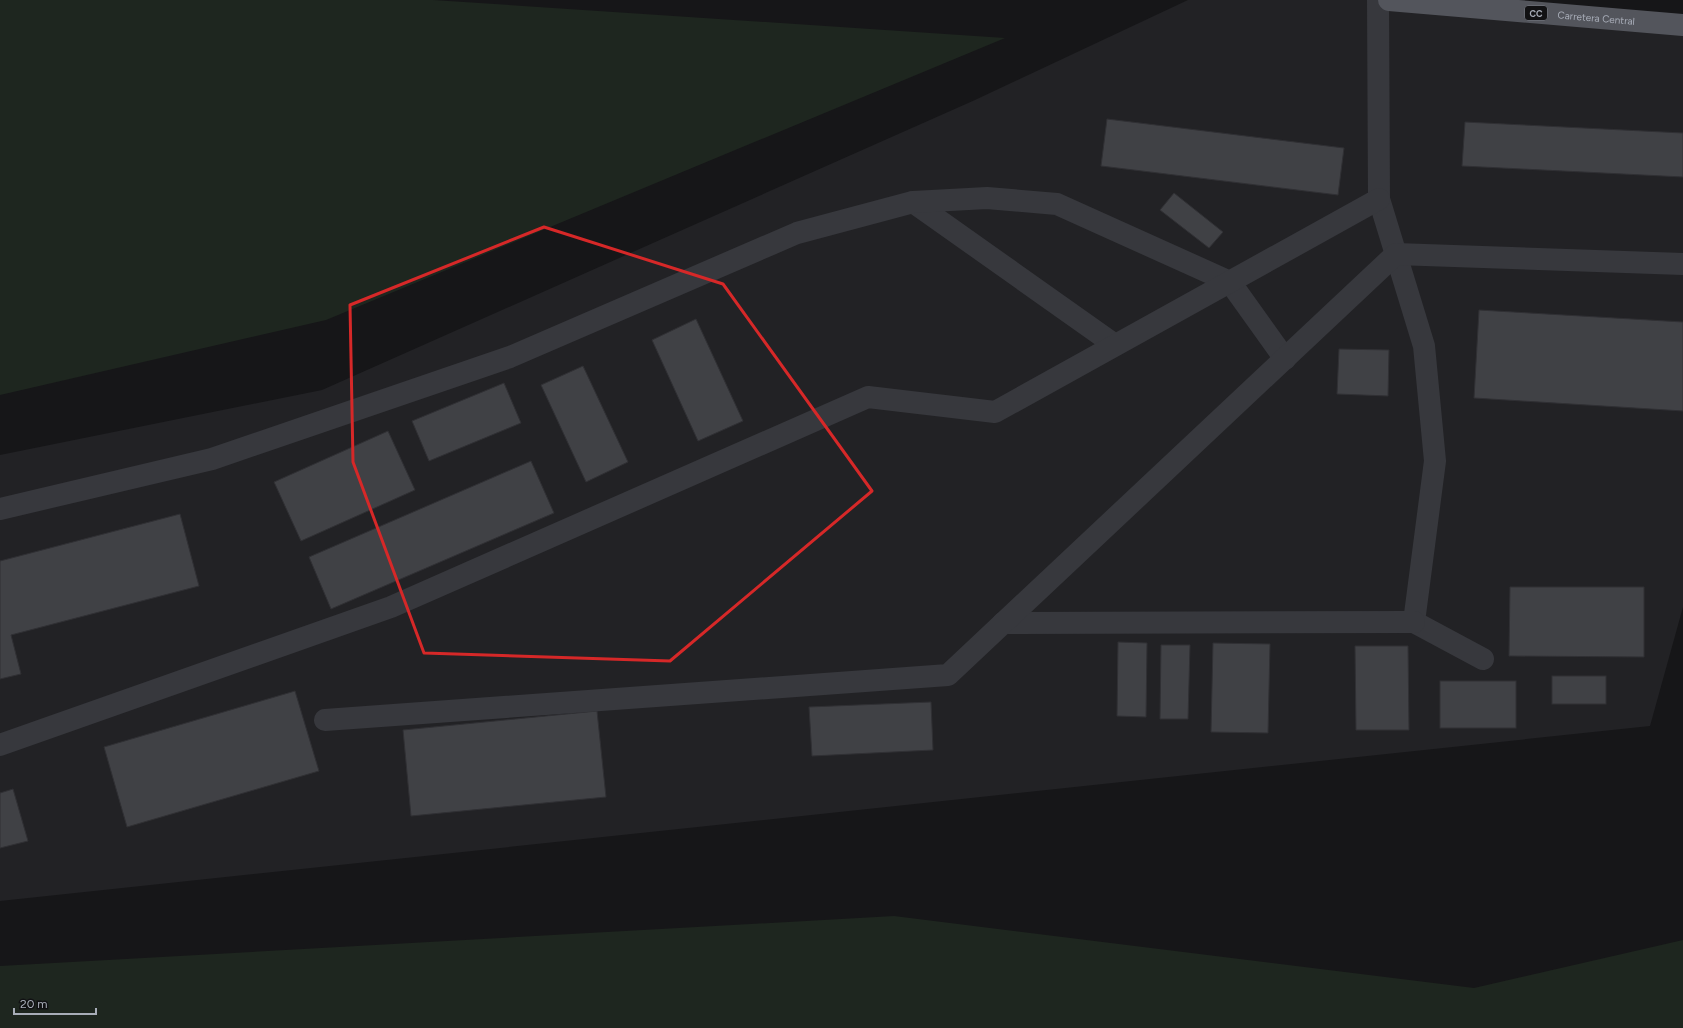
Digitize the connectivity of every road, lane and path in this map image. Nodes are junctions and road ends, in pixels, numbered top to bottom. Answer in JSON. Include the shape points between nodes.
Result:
{"nodes":[{"id":1,"x":1378,"y":0,"type":"edge"},
{"id":2,"x":1389,"y":0,"type":"edge"},
{"id":3,"x":1683,"y":25,"type":"edge"},
{"id":4,"x":1379,"y":199,"type":"junction"},
{"id":5,"x":913,"y":202,"type":"junction"},
{"id":6,"x":1396,"y":254,"type":"junction"},
{"id":7,"x":1683,"y":264,"type":"edge"},
{"id":8,"x":1230,"y":282,"type":"junction"},
{"id":9,"x":1115,"y":345,"type":"junction"},
{"id":10,"x":1285,"y":359,"type":"junction"},
{"id":11,"x":0,"y":509,"type":"edge"},
{"id":12,"x":1414,"y":622,"type":"junction"},
{"id":13,"x":1003,"y":623,"type":"junction"},
{"id":14,"x":1483,"y":659,"type":"dead end"},
{"id":15,"x":325,"y":720,"type":"dead end"},
{"id":16,"x":0,"y":745,"type":"edge"}],
"edges":[{"from":1,"to":4,"type":"lane"},
{"from":2,"to":3,"type":"main road","name":"Carretera Central","number":"CC"},
{"from":4,"to":6,"type":"lane"},
{"from":4,"to":8,"type":"lane"},
{"from":5,"to":8,"type":"lane","via":[[987,198],[1056,204]]},
{"from":5,"to":9,"type":"lane"},
{"from":5,"to":11,"type":"lane","via":[[797,233],[510,357],[212,459]]},
{"from":6,"to":7,"type":"lane"},
{"from":6,"to":10,"type":"lane"},
{"from":6,"to":12,"type":"lane","via":[[1424,346],[1435,461]]},
{"from":8,"to":9,"type":"lane"},
{"from":8,"to":10,"type":"lane"},
{"from":9,"to":16,"type":"lane","via":[[995,412],[868,397],[391,607]]},
{"from":10,"to":13,"type":"lane"},
{"from":12,"to":13,"type":"lane"},
{"from":12,"to":14,"type":"lane"},
{"from":13,"to":15,"type":"lane","via":[[948,675]]}]}
